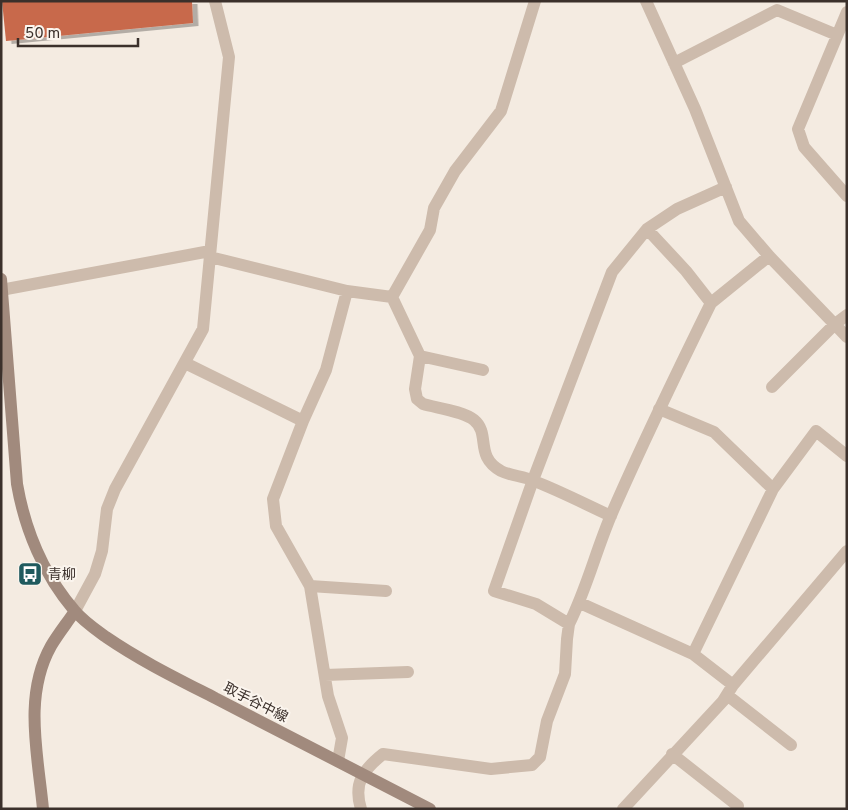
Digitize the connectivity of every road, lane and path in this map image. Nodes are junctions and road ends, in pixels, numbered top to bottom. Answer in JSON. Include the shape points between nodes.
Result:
{"nodes":[{"id":1,"x":215,"y":1,"type":"edge"},
{"id":2,"x":535,"y":1,"type":"edge"},
{"id":3,"x":646,"y":1,"type":"edge"},
{"id":4,"x":779,"y":6,"type":"edge"},
{"id":5,"x":847,"y":12,"type":"edge"},
{"id":6,"x":837,"y":36,"type":"junction"},
{"id":7,"x":674,"y":63,"type":"junction"},
{"id":8,"x":726,"y":187,"type":"junction"},
{"id":9,"x":847,"y":196,"type":"edge"},
{"id":10,"x":647,"y":229,"type":"junction"},
{"id":11,"x":210,"y":254,"type":"junction"},
{"id":12,"x":769,"y":256,"type":"junction"},
{"id":13,"x":2,"y":286,"type":"edge"},
{"id":14,"x":347,"y":291,"type":"junction"},
{"id":15,"x":392,"y":297,"type":"junction"},
{"id":16,"x":711,"y":303,"type":"junction"},
{"id":17,"x":847,"y":315,"type":"edge"},
{"id":18,"x":835,"y":324,"type":"junction"},
{"id":19,"x":847,"y":337,"type":"edge"},
{"id":20,"x":420,"y":356,"type":"junction"},
{"id":21,"x":185,"y":363,"type":"junction"},
{"id":22,"x":483,"y":370,"type":"dead end"},
{"id":23,"x":772,"y":387,"type":"dead end"},
{"id":24,"x":659,"y":409,"type":"junction"},
{"id":25,"x":303,"y":421,"type":"junction"},
{"id":26,"x":847,"y":456,"type":"edge"},
{"id":27,"x":532,"y":480,"type":"junction"},
{"id":28,"x":773,"y":489,"type":"junction"},
{"id":29,"x":611,"y":516,"type":"junction"},
{"id":30,"x":847,"y":551,"type":"edge"},
{"id":31,"x":310,"y":586,"type":"junction"},
{"id":32,"x":386,"y":591,"type":"dead end"},
{"id":33,"x":580,"y":603,"type":"junction"},
{"id":34,"x":75,"y":611,"type":"junction"},
{"id":35,"x":569,"y":624,"type":"junction"},
{"id":36,"x":693,"y":654,"type":"junction"},
{"id":37,"x":408,"y":672,"type":"dead end"},
{"id":38,"x":325,"y":675,"type":"junction"},
{"id":39,"x":730,"y":690,"type":"junction"},
{"id":40,"x":791,"y":745,"type":"dead end"},
{"id":41,"x":672,"y":754,"type":"junction"},
{"id":42,"x":338,"y":761,"type":"junction"},
{"id":43,"x":363,"y":774,"type":"junction"},
{"id":44,"x":738,"y":806,"type":"dead end"},
{"id":45,"x":43,"y":809,"type":"edge"},
{"id":46,"x":361,"y":809,"type":"edge"},
{"id":47,"x":430,"y":809,"type":"edge"},
{"id":48,"x":623,"y":809,"type":"edge"}],
"edges":[{"from":1,"to":11,"type":"street","via":[[229,57]]},
{"from":2,"to":15,"type":"street","via":[[501,111],[455,172],[434,208],[430,230]]},
{"from":3,"to":7,"type":"street"},
{"from":4,"to":6,"type":"street"},
{"from":4,"to":7,"type":"street"},
{"from":5,"to":6,"type":"street"},
{"from":6,"to":9,"type":"street","via":[[798,129],[804,147]]},
{"from":7,"to":8,"type":"street"},
{"from":8,"to":10,"type":"street","via":[[677,209]]},
{"from":8,"to":12,"type":"street","via":[[739,221]]},
{"from":10,"to":16,"type":"street"},
{"from":10,"to":27,"type":"street","via":[[612,272]]},
{"from":11,"to":13,"type":"street"},
{"from":11,"to":14,"type":"street"},
{"from":11,"to":21,"type":"street","via":[[203,329]]},
{"from":12,"to":16,"type":"street"},
{"from":12,"to":18,"type":"street"},
{"from":13,"to":34,"type":"main road","name":"取手谷中線","via":[[21,506],[42,560]]},
{"from":14,"to":15,"type":"street"},
{"from":14,"to":25,"type":"street","via":[[326,370]]},
{"from":15,"to":20,"type":"street"},
{"from":16,"to":24,"type":"street"},
{"from":17,"to":18,"type":"street"},
{"from":18,"to":19,"type":"street"},
{"from":18,"to":23,"type":"street"},
{"from":20,"to":22,"type":"street"},
{"from":20,"to":27,"type":"street","via":[[415,390],[417,399],[423,404],[469,416],[481,429],[490,463],[502,472]]},
{"from":21,"to":25,"type":"street"},
{"from":21,"to":34,"type":"street","via":[[115,489],[107,509],[102,552],[95,574]]},
{"from":24,"to":28,"type":"street","via":[[714,432]]},
{"from":24,"to":29,"type":"street"},
{"from":25,"to":31,"type":"street","via":[[273,499],[276,526]]},
{"from":26,"to":28,"type":"street","via":[[816,432]]},
{"from":27,"to":29,"type":"street"},
{"from":27,"to":35,"type":"street","via":[[494,591],[536,604]]},
{"from":28,"to":36,"type":"street"},
{"from":29,"to":33,"type":"street"},
{"from":30,"to":39,"type":"street"},
{"from":31,"to":32,"type":"street"},
{"from":31,"to":38,"type":"street"},
{"from":33,"to":35,"type":"street"},
{"from":33,"to":36,"type":"street"},
{"from":34,"to":42,"type":"main road","name":"取手谷中線","via":[[96,630],[146,662]]},
{"from":34,"to":45,"type":"main road","via":[[51,646],[37,681],[34,721]]},
{"from":35,"to":43,"type":"street","via":[[566,674],[548,721],[540,758],[532,765],[491,769],[383,754]]},
{"from":36,"to":39,"type":"street"},
{"from":37,"to":38,"type":"street"},
{"from":38,"to":42,"type":"street","via":[[328,696],[342,738]]},
{"from":39,"to":40,"type":"street"},
{"from":39,"to":41,"type":"street"},
{"from":41,"to":44,"type":"street"},
{"from":41,"to":48,"type":"street"},
{"from":42,"to":43,"type":"main road","name":"取手谷中線"},
{"from":43,"to":46,"type":"street","via":[[358,786]]},
{"from":43,"to":47,"type":"main road","name":"取手谷中線"}]}
